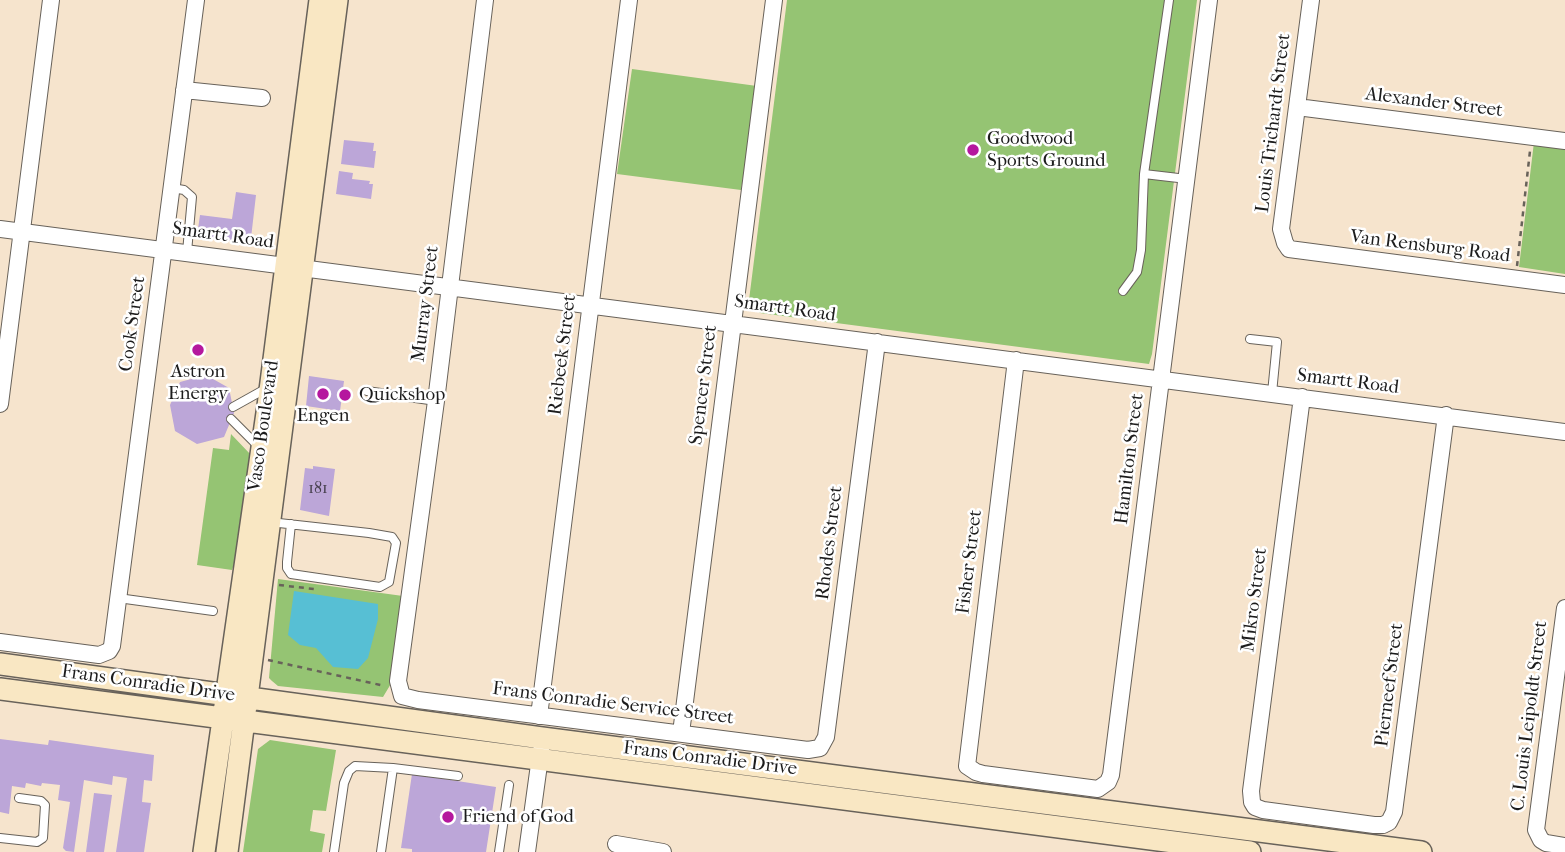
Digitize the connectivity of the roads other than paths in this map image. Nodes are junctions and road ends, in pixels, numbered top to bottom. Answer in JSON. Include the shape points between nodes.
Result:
{"nodes":[{"id":1,"x":51,"y":0,"type":"edge"},
{"id":2,"x":196,"y":0,"type":"edge"},
{"id":3,"x":320,"y":0,"type":"edge"},
{"id":4,"x":337,"y":0,"type":"edge"},
{"id":5,"x":485,"y":0,"type":"edge"},
{"id":6,"x":629,"y":0,"type":"edge"},
{"id":7,"x":774,"y":0,"type":"edge"},
{"id":8,"x":1169,"y":0,"type":"edge"},
{"id":9,"x":1209,"y":0,"type":"edge"},
{"id":10,"x":1311,"y":0,"type":"edge"},
{"id":11,"x":184,"y":90,"type":"junction"},
{"id":12,"x":262,"y":98,"type":"dead end"},
{"id":13,"x":1297,"y":107,"type":"junction"},
{"id":14,"x":1565,"y":141,"type":"edge"},
{"id":15,"x":1144,"y":174,"type":"junction"},
{"id":16,"x":1187,"y":179,"type":"junction"},
{"id":17,"x":172,"y":188,"type":"junction"},
{"id":18,"x":0,"y":229,"type":"edge"},
{"id":19,"x":22,"y":232,"type":"junction"},
{"id":20,"x":1289,"y":248,"type":"joint"},
{"id":21,"x":164,"y":250,"type":"junction"},
{"id":22,"x":187,"y":252,"type":"junction"},
{"id":23,"x":294,"y":267,"type":"junction"},
{"id":24,"x":1565,"y":285,"type":"edge"},
{"id":25,"x":449,"y":286,"type":"junction"},
{"id":26,"x":1124,"y":291,"type":"dead end"},
{"id":27,"x":591,"y":305,"type":"junction"},
{"id":28,"x":733,"y":323,"type":"junction"},
{"id":29,"x":1250,"y":339,"type":"dead end"},
{"id":30,"x":877,"y":342,"type":"junction"},
{"id":31,"x":1016,"y":360,"type":"junction"},
{"id":32,"x":1161,"y":379,"type":"junction"},
{"id":33,"x":271,"y":386,"type":"junction"},
{"id":34,"x":367,"y":391,"type":"dead end"},
{"id":35,"x":1272,"y":393,"type":"junction"},
{"id":36,"x":1302,"y":397,"type":"junction"},
{"id":37,"x":436,"y":401,"type":"junction"},
{"id":38,"x":0,"y":404,"type":"edge"},
{"id":39,"x":233,"y":407,"type":"dead end"},
{"id":40,"x":1446,"y":415,"type":"junction"},
{"id":41,"x":231,"y":419,"type":"dead end"},
{"id":42,"x":1565,"y":432,"type":"edge"},
{"id":43,"x":261,"y":449,"type":"junction"},
{"id":44,"x":270,"y":522,"type":"junction"},
{"id":45,"x":292,"y":524,"type":"junction"},
{"id":46,"x":118,"y":598,"type":"junction"},
{"id":47,"x":1565,"y":608,"type":"edge"},
{"id":48,"x":213,"y":611,"type":"dead end"},
{"id":49,"x":0,"y":642,"type":"edge"},
{"id":50,"x":0,"y":664,"type":"edge"},
{"id":51,"x":0,"y":689,"type":"edge"},
{"id":52,"x":400,"y":692,"type":"joint"},
{"id":53,"x":38,"y":694,"type":"junction"},
{"id":54,"x":226,"y":694,"type":"junction"},
{"id":55,"x":0,"y":697,"type":"edge"},
{"id":56,"x":248,"y":697,"type":"junction"},
{"id":57,"x":539,"y":716,"type":"junction"},
{"id":58,"x":223,"y":718,"type":"junction"},
{"id":59,"x":244,"y":721,"type":"junction"},
{"id":60,"x":681,"y":733,"type":"junction"},
{"id":61,"x":542,"y":737,"type":"junction"},
{"id":62,"x":820,"y":748,"type":"joint"},
{"id":63,"x":540,"y":760,"type":"junction"},
{"id":64,"x":393,"y":768,"type":"junction"},
{"id":65,"x":970,"y":769,"type":"joint"},
{"id":66,"x":458,"y":776,"type":"dead end"},
{"id":67,"x":509,"y":785,"type":"dead end"},
{"id":68,"x":19,"y":797,"type":"dead end"},
{"id":69,"x":1255,"y":807,"type":"joint"},
{"id":70,"x":0,"y":838,"type":"edge"},
{"id":71,"x":616,"y":844,"type":"dead end"},
{"id":72,"x":1565,"y":846,"type":"edge"},
{"id":73,"x":204,"y":852,"type":"edge"},
{"id":74,"x":227,"y":852,"type":"edge"},
{"id":75,"x":334,"y":852,"type":"edge"},
{"id":76,"x":382,"y":852,"type":"edge"},
{"id":77,"x":499,"y":852,"type":"edge"},
{"id":78,"x":527,"y":852,"type":"edge"},
{"id":79,"x":663,"y":852,"type":"edge"},
{"id":80,"x":1250,"y":852,"type":"edge"},
{"id":81,"x":1421,"y":852,"type":"edge"}],
"edges":[{"from":1,"to":19,"type":"street"},
{"from":2,"to":11,"type":"street","name":"Cook Street"},
{"from":3,"to":23,"type":"main road","name":"Vasco Boulevard"},
{"from":4,"to":23,"type":"main road","name":"Vasco Boulevard"},
{"from":5,"to":25,"type":"street","name":"Murray Street"},
{"from":6,"to":27,"type":"street","name":"Riebeek Street"},
{"from":7,"to":28,"type":"street","name":"Spencer Street"},
{"from":8,"to":15,"type":"lane"},
{"from":9,"to":16,"type":"street","name":"Hamilton Street"},
{"from":10,"to":13,"type":"street","name":"Louis Trichardt Street"},
{"from":11,"to":12,"type":"street"},
{"from":11,"to":17,"type":"street","name":"Cook Street"},
{"from":13,"to":14,"type":"street","name":"Alexander Street"},
{"from":13,"to":20,"type":"street","name":"Louis Trichardt Street","via":[[1281,229]]},
{"from":15,"to":16,"type":"lane"},
{"from":15,"to":26,"type":"lane","via":[[1141,250],[1137,272]]},
{"from":16,"to":32,"type":"street","name":"Hamilton Street"},
{"from":17,"to":21,"type":"street","name":"Cook Street"},
{"from":17,"to":22,"type":"lane","via":[[192,197]]},
{"from":18,"to":19,"type":"street","name":"Smartt Road"},
{"from":19,"to":21,"type":"street","name":"Smartt Road"},
{"from":19,"to":38,"type":"street"},
{"from":20,"to":24,"type":"street","name":"Van Rensburg Road"},
{"from":21,"to":22,"type":"street","name":"Smartt Road"},
{"from":21,"to":46,"type":"street","name":"Cook Street"},
{"from":22,"to":23,"type":"street","name":"Smartt Road"},
{"from":23,"to":25,"type":"street","name":"Smartt Road"},
{"from":23,"to":33,"type":"main road","name":"Vasco Boulevard"},
{"from":23,"to":44,"type":"main road","name":"Vasco Boulevard"},
{"from":25,"to":27,"type":"street","name":"Smartt Road"},
{"from":25,"to":37,"type":"street","name":"Murray Street"},
{"from":27,"to":28,"type":"street","name":"Smartt Road"},
{"from":27,"to":57,"type":"street","name":"Riebeek Street"},
{"from":28,"to":30,"type":"street","name":"Smartt Road"},
{"from":28,"to":60,"type":"street","name":"Spencer Street"},
{"from":29,"to":35,"type":"lane","via":[[1276,342]]},
{"from":30,"to":31,"type":"street","name":"Smartt Road"},
{"from":30,"to":62,"type":"street","name":"Rhodes Street","via":[[826,737]]},
{"from":31,"to":32,"type":"street","name":"Smartt Road"},
{"from":31,"to":65,"type":"street","name":"Fisher Street","via":[[967,759]]},
{"from":32,"to":35,"type":"street","name":"Smartt Road"},
{"from":32,"to":65,"type":"street","name":"Hamilton Street","via":[[1108,782],[1098,789]]},
{"from":33,"to":39,"type":"lane"},
{"from":33,"to":43,"type":"main road","name":"Vasco Boulevard"},
{"from":34,"to":37,"type":"lane"},
{"from":35,"to":36,"type":"street","name":"Smartt Road"},
{"from":36,"to":40,"type":"street","name":"Smartt Road"},
{"from":36,"to":69,"type":"street","name":"Mikro Street","via":[[1251,791]]},
{"from":37,"to":52,"type":"street","name":"Murray Street"},
{"from":40,"to":42,"type":"street","name":"Smartt Road"},
{"from":40,"to":69,"type":"street","name":"Pierneef Street","via":[[1393,816],[1383,825],[1374,825]]},
{"from":41,"to":43,"type":"lane"},
{"from":43,"to":54,"type":"main road","name":"Vasco Boulevard"},
{"from":44,"to":45,"type":"lane"},
{"from":44,"to":56,"type":"main road","name":"Vasco Boulevard"},
{"from":45,"to":45,"type":"lane","via":[[392,537],[396,543],[389,582],[380,587],[291,574],[286,562]]},
{"from":46,"to":48,"type":"lane"},
{"from":46,"to":49,"type":"street","name":"Cook Street","via":[[108,652],[99,655]]},
{"from":47,"to":72,"type":"street","name":"C. Louis Leipoldt Street","via":[[1536,830],[1546,843]]},
{"from":50,"to":54,"type":"main road","name":"Frans Conradie Drive"},
{"from":51,"to":53,"type":"main road","name":"Frans Conradie Drive"},
{"from":52,"to":57,"type":"street","name":"Frans Conradie Service Street","via":[[418,700]]},
{"from":53,"to":55,"type":"main road"},
{"from":53,"to":58,"type":"main road","name":"Frans Conradie Drive"},
{"from":54,"to":56,"type":"main road","name":"Frans Conradie Drive"},
{"from":54,"to":58,"type":"main road","name":"Vasco Boulevard"},
{"from":56,"to":59,"type":"main road","name":"Vasco Boulevard"},
{"from":56,"to":61,"type":"main road","name":"Frans Conradie Drive"},
{"from":57,"to":60,"type":"street","name":"Frans Conradie Service Street"},
{"from":58,"to":59,"type":"main road","name":"Frans Conradie Drive"},
{"from":58,"to":73,"type":"main road","name":"Vasco Boulevard"},
{"from":59,"to":63,"type":"main road","name":"Frans Conradie Drive"},
{"from":59,"to":74,"type":"main road","name":"Vasco Boulevard"},
{"from":60,"to":62,"type":"street","name":"Frans Conradie Service Street"},
{"from":61,"to":63,"type":"street"},
{"from":61,"to":81,"type":"main road","name":"Frans Conradie Drive"},
{"from":63,"to":78,"type":"street"},
{"from":63,"to":80,"type":"main road","name":"Frans Conradie Drive"},
{"from":64,"to":66,"type":"lane"},
{"from":64,"to":75,"type":"lane","via":[[355,766],[349,771]]},
{"from":64,"to":76,"type":"lane"},
{"from":67,"to":77,"type":"lane"},
{"from":68,"to":70,"type":"lane","via":[[45,804],[43,838],[37,842]]},
{"from":71,"to":79,"type":"street"}]}
